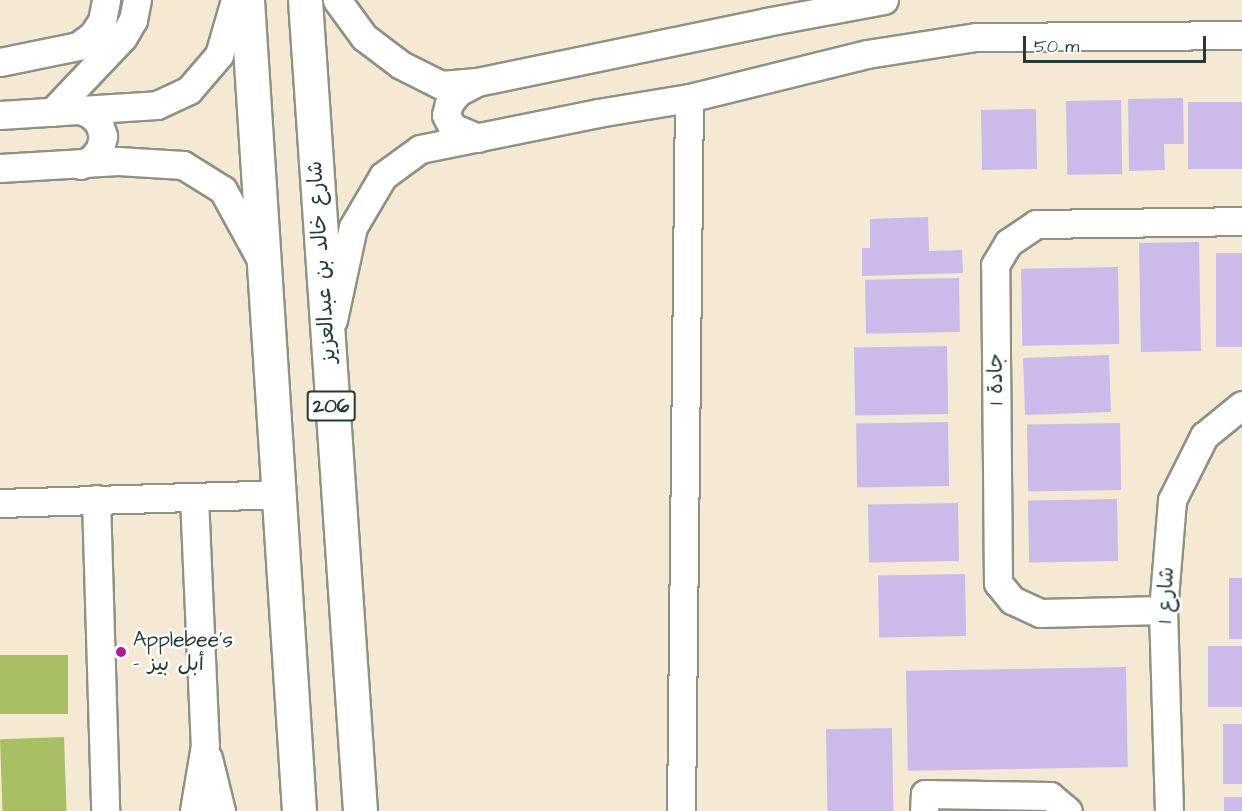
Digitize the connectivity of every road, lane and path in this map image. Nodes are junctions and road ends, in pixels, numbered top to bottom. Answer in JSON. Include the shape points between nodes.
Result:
{"nodes":[{"id":1,"x":106,"y":0,"type":"edge"},
{"id":2,"x":137,"y":0,"type":"edge"},
{"id":3,"x":235,"y":0,"type":"edge"},
{"id":4,"x":247,"y":0,"type":"edge"},
{"id":5,"x":305,"y":0,"type":"edge"},
{"id":6,"x":337,"y":0,"type":"edge"},
{"id":7,"x":884,"y":0,"type":"edge"},
{"id":8,"x":760,"y":11,"type":"edge"},
{"id":9,"x":1239,"y":32,"type":"edge"},
{"id":10,"x":0,"y":62,"type":"edge"},
{"id":11,"x":477,"y":82,"type":"junction"},
{"id":12,"x":689,"y":98,"type":"junction"},
{"id":13,"x":65,"y":110,"type":"junction"},
{"id":14,"x":0,"y":115,"type":"edge"},
{"id":15,"x":478,"y":138,"type":"junction"},
{"id":16,"x":80,"y":165,"type":"junction"},
{"id":17,"x":0,"y":168,"type":"edge"},
{"id":18,"x":1242,"y":222,"type":"edge"},
{"id":19,"x":266,"y":269,"type":"junction"},
{"id":20,"x":327,"y":348,"type":"junction"},
{"id":21,"x":1242,"y":405,"type":"edge"},
{"id":22,"x":280,"y":494,"type":"junction"},
{"id":23,"x":194,"y":497,"type":"junction"},
{"id":24,"x":96,"y":499,"type":"junction"},
{"id":25,"x":0,"y":503,"type":"edge"},
{"id":26,"x":1163,"y":610,"type":"junction"},
{"id":27,"x":205,"y":745,"type":"junction"},
{"id":28,"x":105,"y":811,"type":"edge"},
{"id":29,"x":194,"y":811,"type":"edge"},
{"id":30,"x":221,"y":811,"type":"edge"},
{"id":31,"x":299,"y":811,"type":"edge"},
{"id":32,"x":360,"y":811,"type":"edge"},
{"id":33,"x":681,"y":811,"type":"edge"},
{"id":34,"x":924,"y":811,"type":"edge"},
{"id":35,"x":1068,"y":811,"type":"edge"},
{"id":36,"x":1169,"y":811,"type":"edge"}],
"edges":[{"from":1,"to":10,"type":"street","via":[[102,21],[92,36],[78,46]]},
{"from":2,"to":13,"type":"street","via":[[133,20],[123,37]]},
{"from":3,"to":13,"type":"street","via":[[219,55],[189,90],[157,105]]},
{"from":4,"to":19,"type":"main road","number":"206"},
{"from":5,"to":20,"type":"main road","name":"شارع خالد بن عبدالعزيز","number":"206"},
{"from":6,"to":11,"type":"street","via":[[363,37],[401,64],[441,85]]},
{"from":7,"to":8,"type":"street"},
{"from":8,"to":11,"type":"street"},
{"from":9,"to":12,"type":"street","via":[[976,37],[867,54]]},
{"from":11,"to":15,"type":"street","via":[[458,92],[446,115],[452,127]]},
{"from":12,"to":15,"type":"street"},
{"from":12,"to":33,"type":"street"},
{"from":13,"to":14,"type":"street"},
{"from":13,"to":16,"type":"street","via":[[90,114],[99,123],[103,136],[96,154]]},
{"from":15,"to":20,"type":"street","via":[[420,149],[383,176],[353,227]]},
{"from":16,"to":17,"type":"street"},
{"from":16,"to":19,"type":"street","via":[[118,161],[183,165],[223,190]]},
{"from":18,"to":26,"type":"street","name":"جادة 1","via":[[1036,224],[1008,243],[995,265],[998,583],[1012,600],[1040,614]]},
{"from":19,"to":22,"type":"main road","number":"206"},
{"from":20,"to":32,"type":"main road","name":"شارع خالد بن عبدالعزيز","number":"206"},
{"from":21,"to":26,"type":"street","name":"شارع 1","via":[[1204,436],[1172,500]]},
{"from":22,"to":23,"type":"street"},
{"from":22,"to":31,"type":"main road","number":"206"},
{"from":23,"to":24,"type":"street"},
{"from":23,"to":27,"type":"street"},
{"from":24,"to":25,"type":"street"},
{"from":24,"to":28,"type":"street"},
{"from":26,"to":36,"type":"street","name":"شارع 1"},
{"from":27,"to":29,"type":"street"},
{"from":27,"to":30,"type":"street"},
{"from":34,"to":35,"type":"street","via":[[925,795],[1050,795]]}]}
